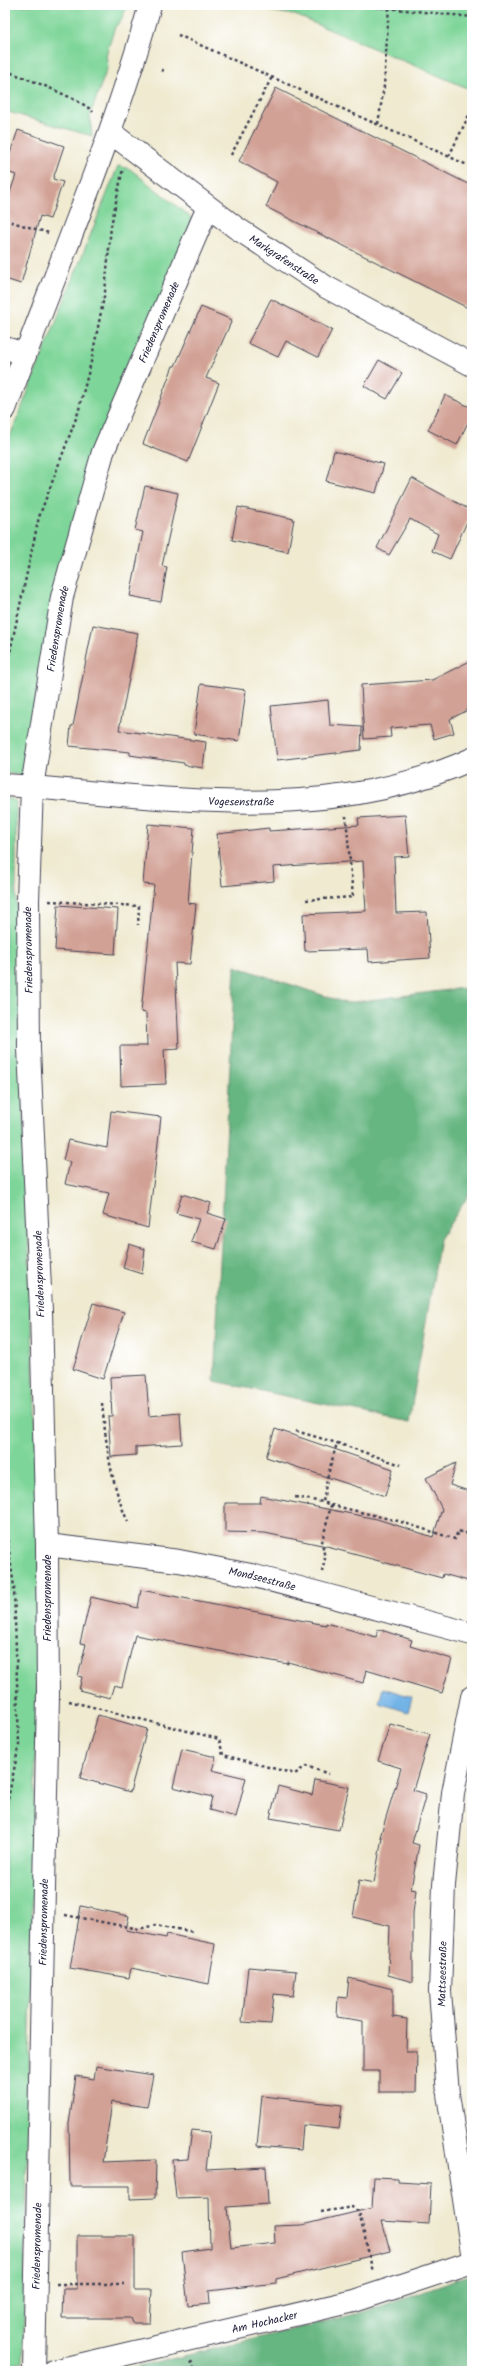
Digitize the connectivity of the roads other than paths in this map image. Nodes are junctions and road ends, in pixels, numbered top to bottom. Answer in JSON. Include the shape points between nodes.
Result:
{"nodes":[{"id":1,"x":150,"y":5,"type":"edge"},
{"id":2,"x":110,"y":132,"type":"junction"},
{"id":3,"x":208,"y":207,"type":"junction"},
{"id":4,"x":15,"y":351,"type":"edge"},
{"id":5,"x":472,"y":365,"type":"edge"},
{"id":6,"x":5,"y":409,"type":"edge"},
{"id":7,"x":472,"y":759,"type":"edge"},
{"id":8,"x":5,"y":785,"type":"edge"},
{"id":9,"x":32,"y":787,"type":"junction"},
{"id":10,"x":47,"y":1545,"type":"junction"},
{"id":11,"x":472,"y":1634,"type":"edge"},
{"id":12,"x":472,"y":1697,"type":"edge"},
{"id":13,"x":472,"y":2252,"type":"edge"},
{"id":14,"x":472,"y":2262,"type":"edge"},
{"id":15,"x":34,"y":2371,"type":"edge"},
{"id":16,"x":53,"y":2371,"type":"edge"}],
"edges":[{"from":1,"to":2,"type":"street"},
{"from":2,"to":3,"type":"street","name":"Markgrafenstraße"},
{"from":2,"to":4,"type":"street","via":[[70,240]]},
{"from":3,"to":5,"type":"street","name":"Markgrafenstraße","via":[[326,287]]},
{"from":3,"to":9,"type":"street","name":"Friedenspromenade","via":[[104,452],[62,597]]},
{"from":4,"to":6,"type":"street"},
{"from":7,"to":9,"type":"street","name":"Vogesenstraße","via":[[411,783],[344,797],[272,803],[196,802]]},
{"from":8,"to":9,"type":"street","name":"Vogesenstraße"},
{"from":9,"to":10,"type":"street","name":"Friedenspromenade","via":[[28,900],[29,1049],[41,1311]]},
{"from":10,"to":11,"type":"street","name":"Mondseestraße","via":[[179,1561],[265,1578]]},
{"from":10,"to":15,"type":"street","name":"Friedenspromenade","via":[[48,1695]]},
{"from":12,"to":13,"type":"street","name":"Mattseestraße","via":[[453,1793],[444,1885],[440,1991],[448,2094]]},
{"from":14,"to":16,"type":"street","name":"Am Hochacker","via":[[354,2301]]}]}
